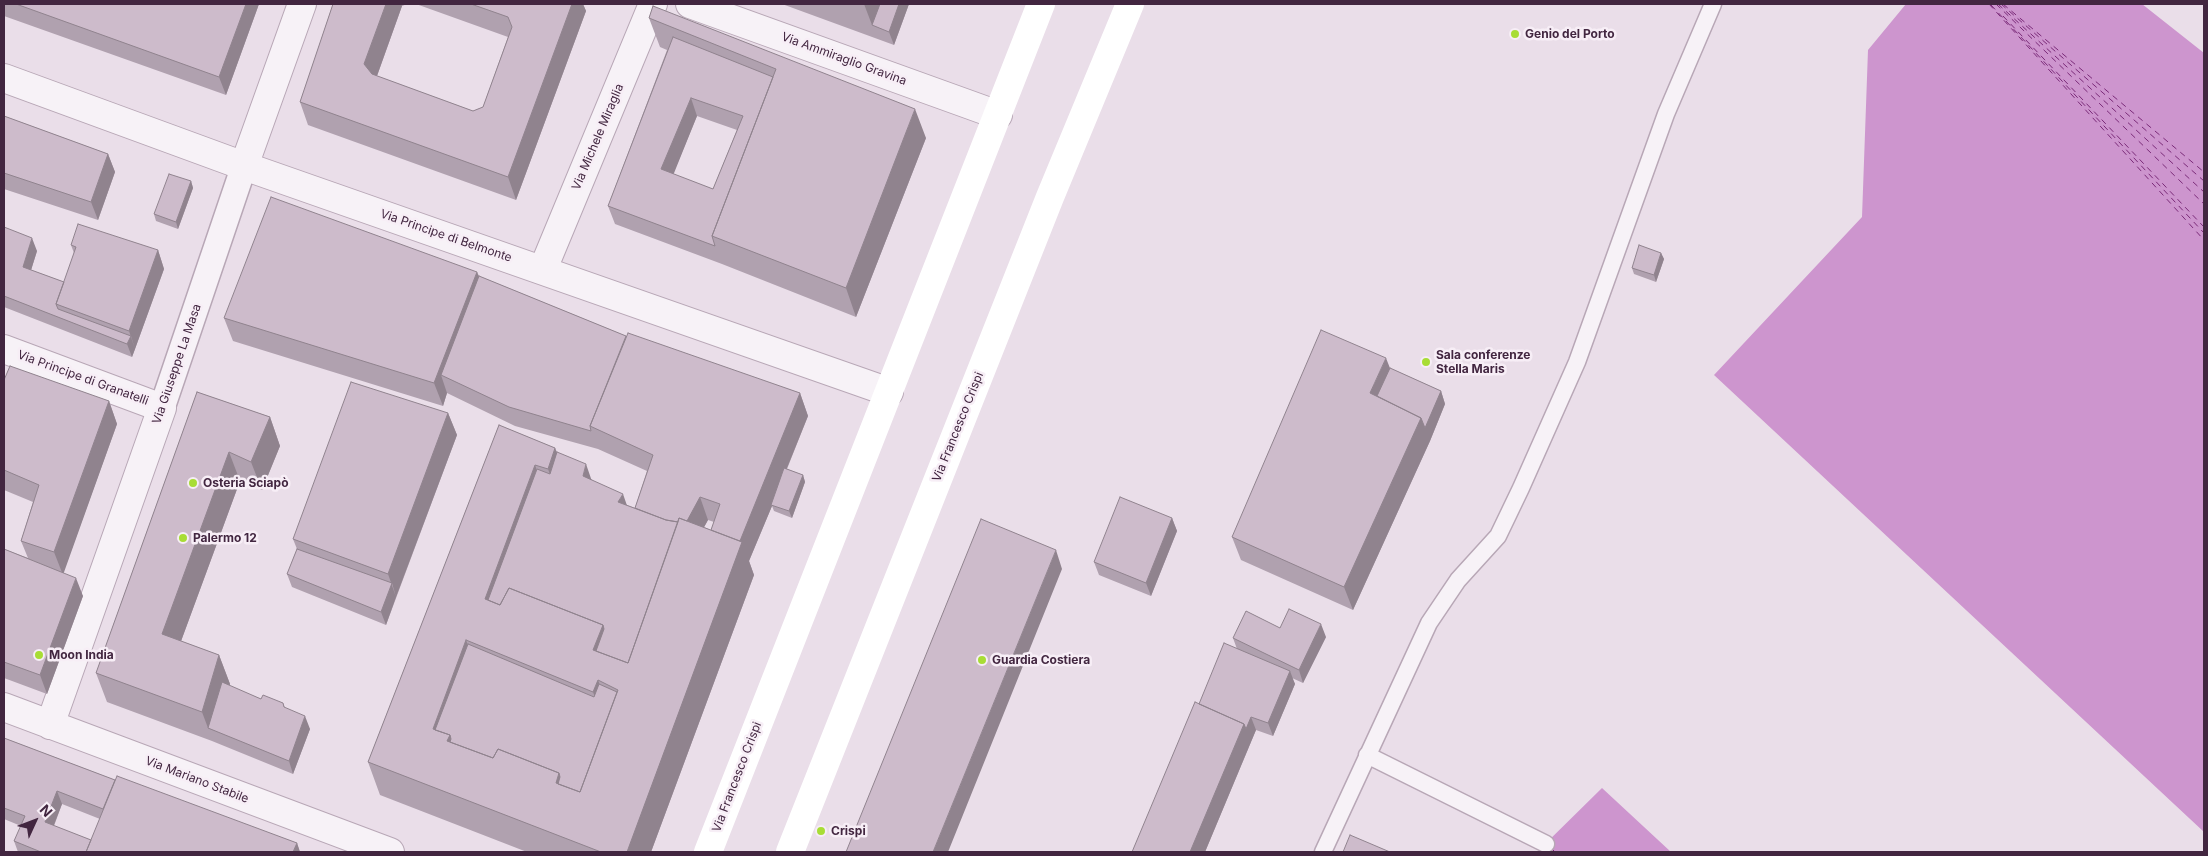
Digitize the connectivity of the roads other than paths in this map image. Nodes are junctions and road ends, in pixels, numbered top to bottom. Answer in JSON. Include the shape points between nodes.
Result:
{"nodes":[{"id":1,"x":302,"y":4,"type":"edge"},
{"id":2,"x":653,"y":4,"type":"edge"},
{"id":3,"x":690,"y":4,"type":"edge"},
{"id":4,"x":1041,"y":4,"type":"edge"},
{"id":5,"x":1130,"y":4,"type":"edge"},
{"id":6,"x":1713,"y":4,"type":"edge"},
{"id":7,"x":4,"y":78,"type":"edge"},
{"id":8,"x":998,"y":114,"type":"junction"},
{"id":9,"x":244,"y":166,"type":"junction"},
{"id":10,"x":542,"y":269,"type":"junction"},
{"id":11,"x":4,"y":348,"type":"edge"},
{"id":12,"x":889,"y":392,"type":"junction"},
{"id":13,"x":162,"y":408,"type":"junction"},
{"id":14,"x":4,"y":707,"type":"edge"},
{"id":15,"x":50,"y":725,"type":"junction"},
{"id":16,"x":1367,"y":755,"type":"junction"},
{"id":17,"x":1546,"y":844,"type":"dead end"},
{"id":18,"x":390,"y":852,"type":"edge"},
{"id":19,"x":708,"y":852,"type":"edge"},
{"id":20,"x":790,"y":852,"type":"edge"},
{"id":21,"x":1323,"y":852,"type":"edge"}],
"edges":[{"from":1,"to":9,"type":"street","name":"Via Giuseppe La Masa"},
{"from":2,"to":10,"type":"street","name":"Via Michele Miraglia"},
{"from":3,"to":8,"type":"street","name":"Via Ammiraglio Gravina"},
{"from":4,"to":8,"type":"main road","name":"Via Francesco Crispi"},
{"from":5,"to":20,"type":"main road","name":"Via Francesco Crispi"},
{"from":6,"to":16,"type":"lane","via":[[1666,114],[1577,362],[1521,488],[1498,536],[1458,580],[1429,623]]},
{"from":7,"to":9,"type":"street","name":"Via Principe di Belmonte"},
{"from":8,"to":12,"type":"main road","name":"Via Francesco Crispi"},
{"from":9,"to":10,"type":"street","name":"Via Principe di Belmonte"},
{"from":9,"to":13,"type":"street","name":"Via Giuseppe La Masa"},
{"from":10,"to":12,"type":"street","name":"Via Principe di Belmonte"},
{"from":11,"to":13,"type":"street","name":"Via Principe di Granatelli"},
{"from":12,"to":19,"type":"main road","name":"Via Francesco Crispi"},
{"from":13,"to":15,"type":"street","name":"Via Giuseppe La Masa"},
{"from":14,"to":15,"type":"street","name":"Via Mariano Stabile"},
{"from":15,"to":18,"type":"street","name":"Via Mariano Stabile"},
{"from":16,"to":17,"type":"lane"},
{"from":16,"to":21,"type":"lane"}]}
